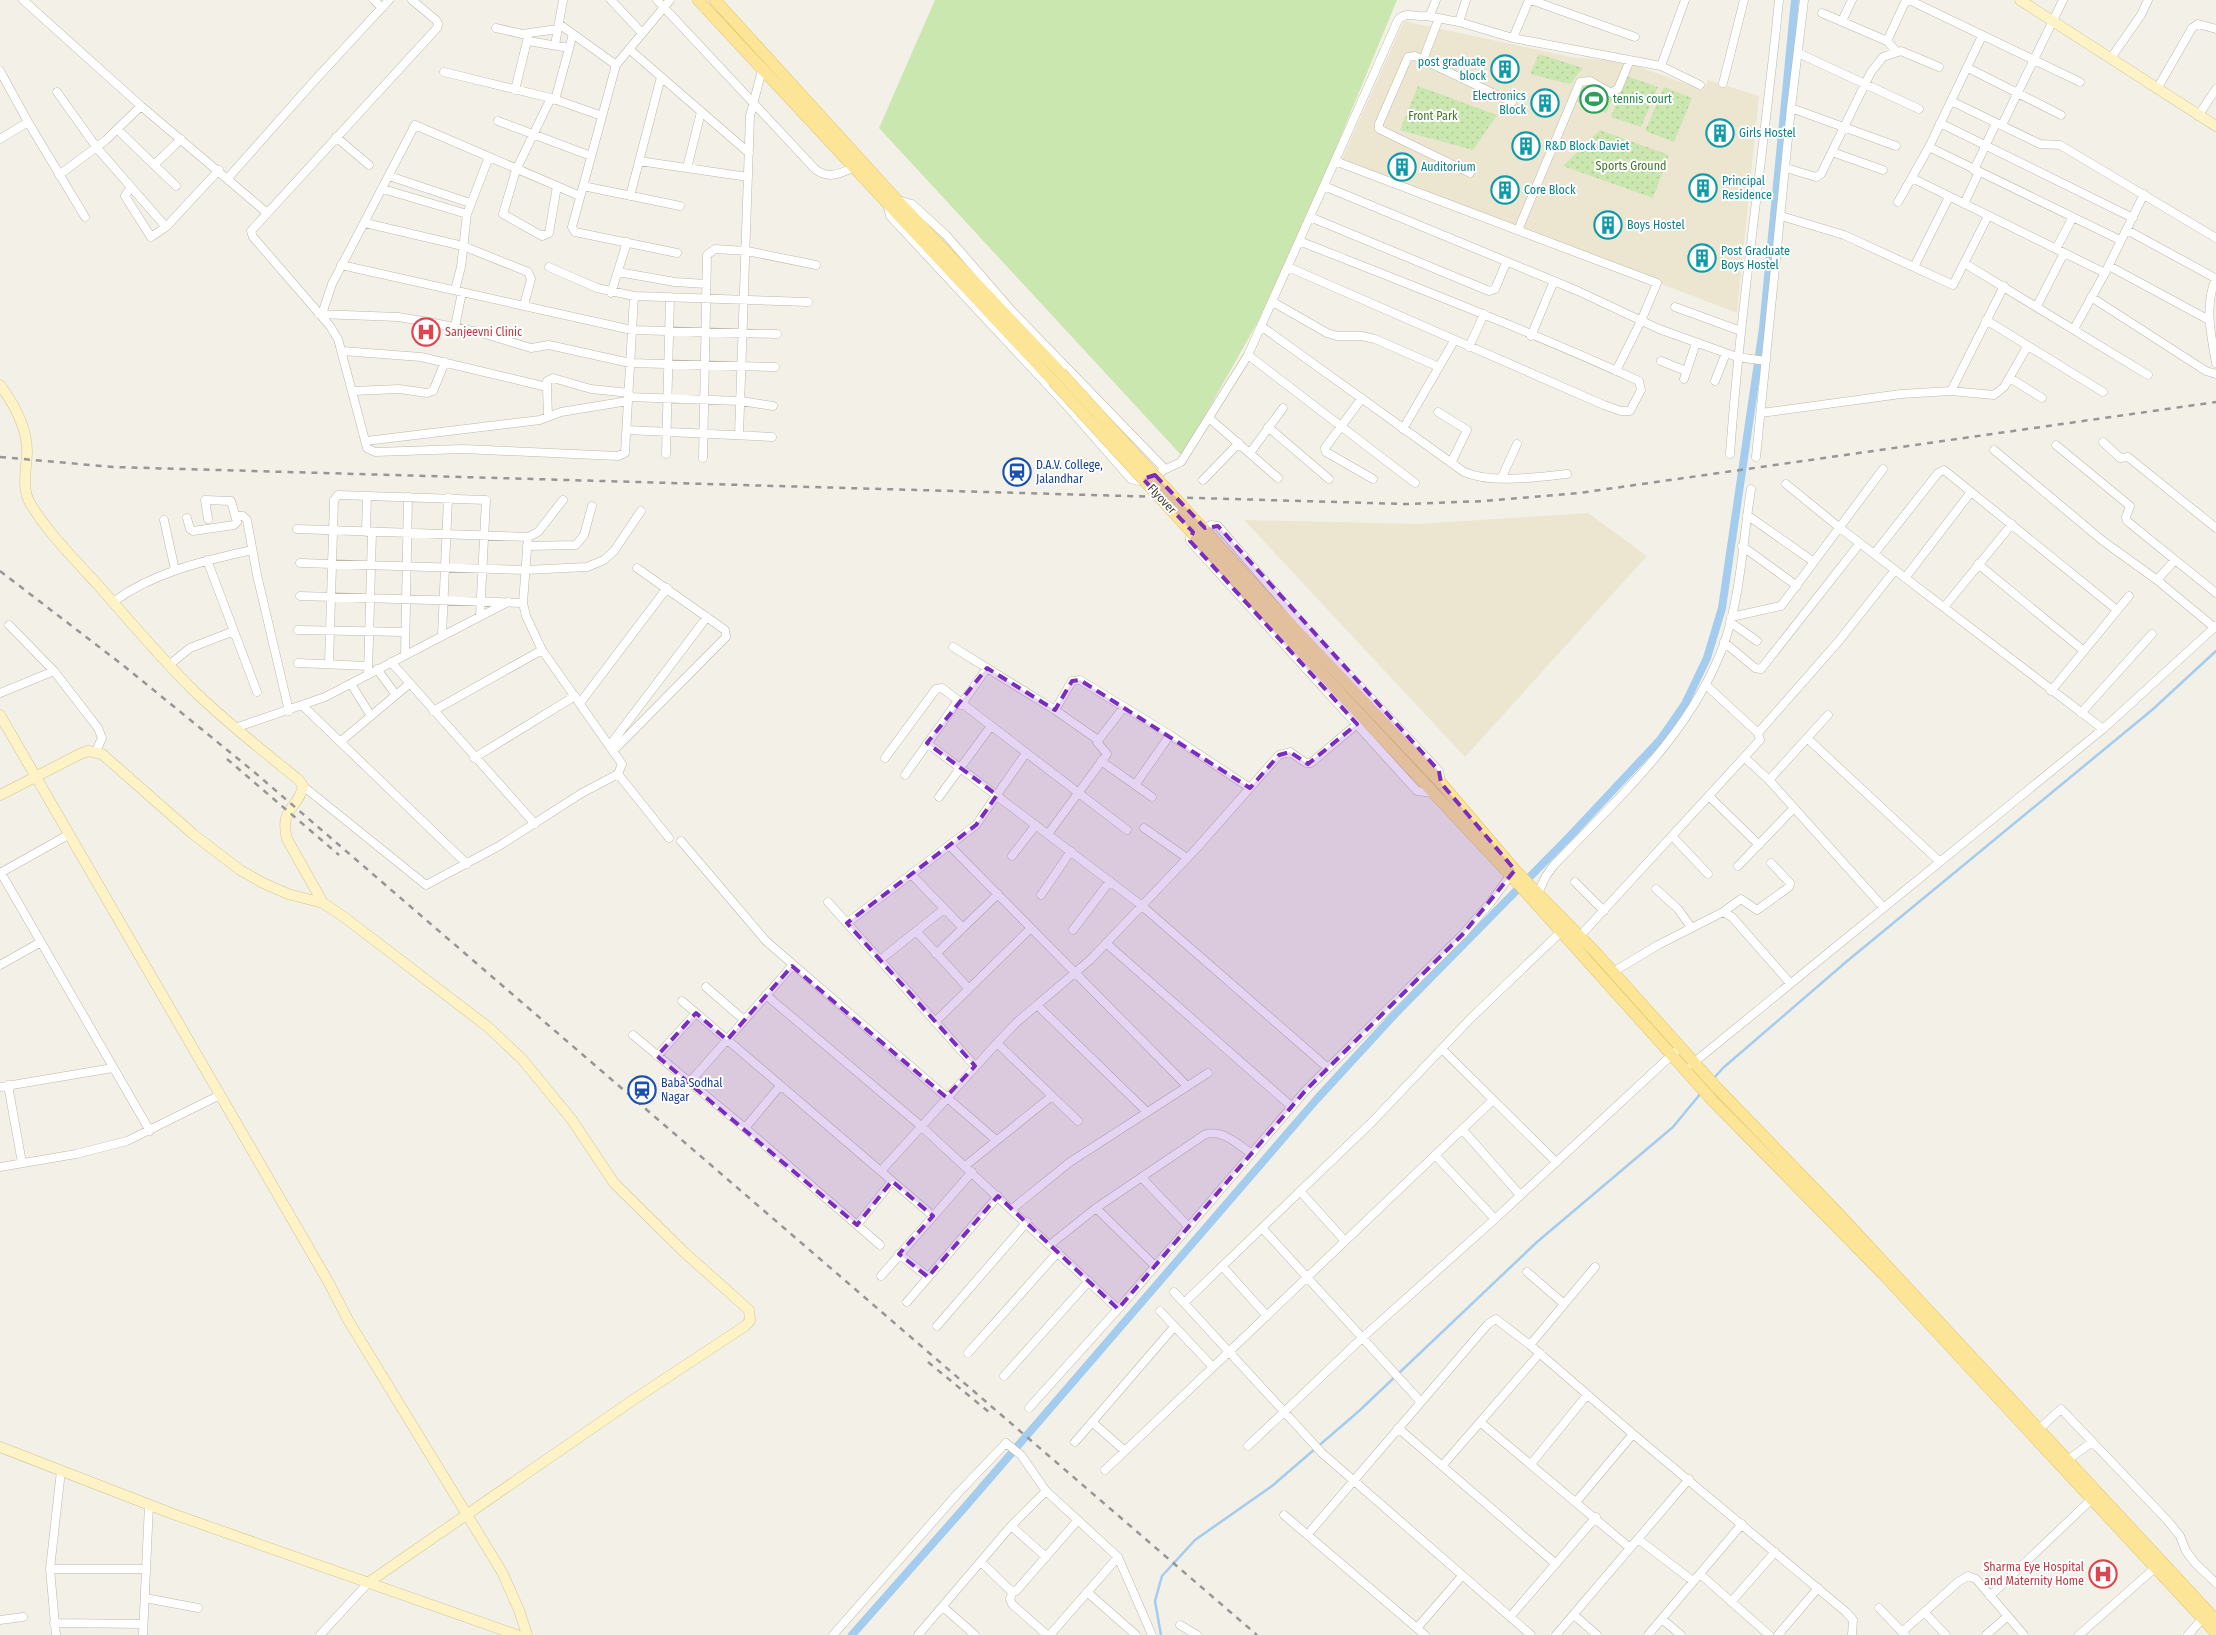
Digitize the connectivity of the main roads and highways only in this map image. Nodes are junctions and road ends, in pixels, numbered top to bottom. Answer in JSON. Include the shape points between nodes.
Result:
{"nodes":[{"id":1,"x":698,"y":0,"type":"edge"},
{"id":2,"x":715,"y":0,"type":"edge"},
{"id":3,"x":892,"y":203,"type":"junction"},
{"id":4,"x":1275,"y":615,"type":"junction"},
{"id":5,"x":1514,"y":874,"type":"junction"},
{"id":6,"x":1565,"y":928,"type":"junction"},
{"id":7,"x":1675,"y":1051,"type":"junction"},
{"id":8,"x":1700,"y":1078,"type":"junction"},
{"id":9,"x":2096,"y":1496,"type":"junction"},
{"id":10,"x":2216,"y":1620,"type":"edge"},
{"id":11,"x":2216,"y":1634,"type":"edge"}],
"edges":[{"from":1,"to":3,"type":"main road","via":[[853,168]]},
{"from":2,"to":3,"type":"main road"},
{"from":3,"to":4,"type":"main road","name":"Flyover","bridge":true},
{"from":4,"to":5,"type":"main road","name":"Flyover","via":[[1433,794]]},
{"from":4,"to":5,"type":"main road","name":"Flyover","via":[[1441,783]]},
{"from":5,"to":6,"type":"main road"},
{"from":6,"to":7,"type":"main road"},
{"from":6,"to":7,"type":"main road","via":[[1580,936],[1613,972]]},
{"from":7,"to":8,"type":"main road"},
{"from":8,"to":9,"type":"main road","via":[[1717,1088],[1835,1210],[2068,1460]]},
{"from":8,"to":9,"type":"main road","via":[[1710,1098]]},
{"from":9,"to":10,"type":"main road"},
{"from":9,"to":11,"type":"main road"}]}
